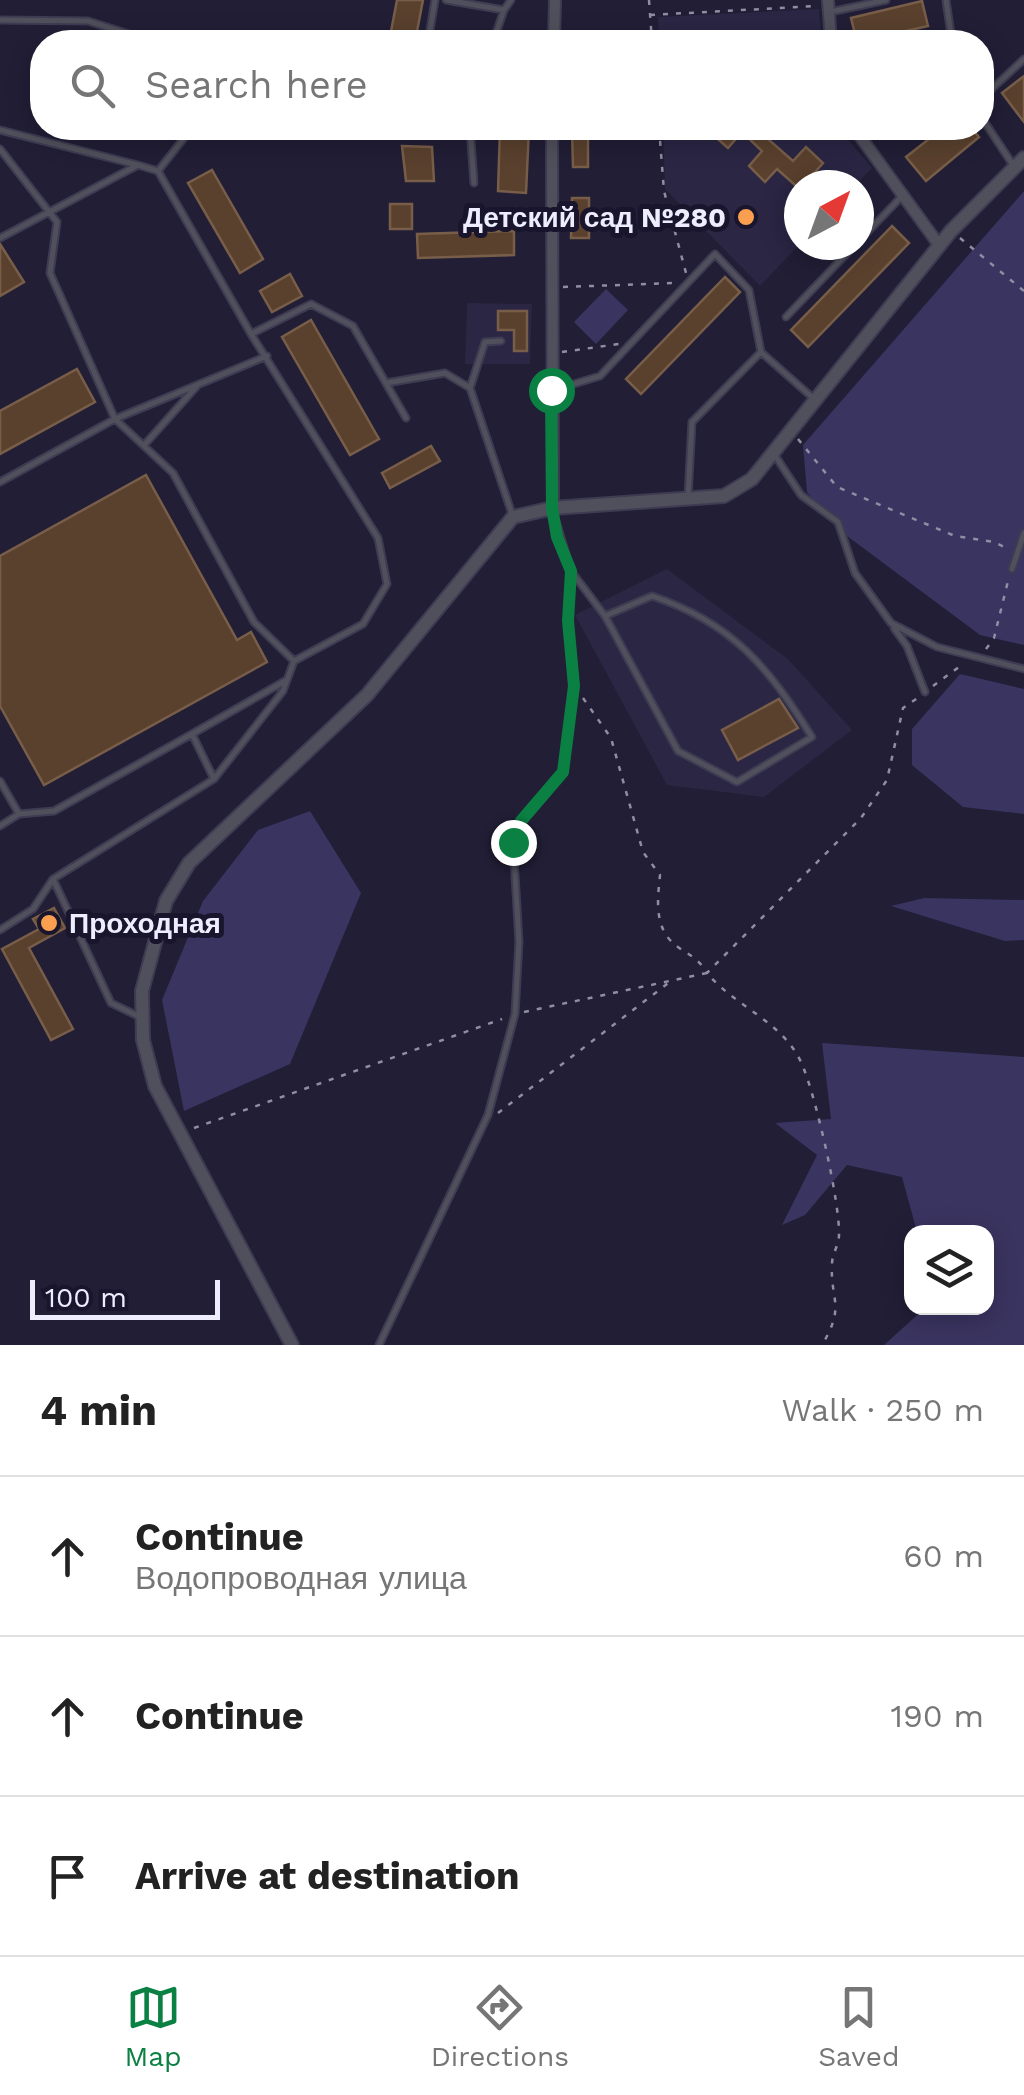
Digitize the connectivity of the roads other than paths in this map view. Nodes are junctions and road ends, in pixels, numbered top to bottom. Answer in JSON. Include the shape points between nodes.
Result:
{"nodes":[{"id":1,"x":435,"y":0,"type":"edge"},
{"id":2,"x":446,"y":0,"type":"edge"},
{"id":3,"x":510,"y":0,"type":"edge"},
{"id":4,"x":555,"y":0,"type":"edge"},
{"id":5,"x":886,"y":0,"type":"edge"},
{"id":6,"x":946,"y":0,"type":"edge"},
{"id":7,"x":829,"y":6,"type":"edge"},
{"id":8,"x":504,"y":10,"type":"junction"},
{"id":9,"x":0,"y":20,"type":"edge"},
{"id":10,"x":118,"y":30,"type":"edge"},
{"id":11,"x":430,"y":30,"type":"edge"},
{"id":12,"x":497,"y":30,"type":"edge"},
{"id":13,"x":554,"y":30,"type":"edge"},
{"id":14,"x":950,"y":30,"type":"edge"},
{"id":15,"x":1024,"y":59,"type":"edge"},
{"id":16,"x":994,"y":87,"type":"edge"},
{"id":17,"x":0,"y":130,"type":"edge"},
{"id":18,"x":994,"y":132,"type":"edge"},
{"id":19,"x":30,"y":138,"type":"edge"},
{"id":20,"x":39,"y":140,"type":"edge"},
{"id":21,"x":183,"y":140,"type":"edge"},
{"id":22,"x":471,"y":140,"type":"edge"},
{"id":23,"x":552,"y":140,"type":"edge"},
{"id":24,"x":863,"y":140,"type":"edge"},
{"id":25,"x":0,"y":149,"type":"edge"},
{"id":26,"x":1019,"y":162,"type":"edge"},
{"id":27,"x":138,"y":165,"type":"junction"},
{"id":28,"x":158,"y":172,"type":"junction"},
{"id":29,"x":474,"y":184,"type":"dead end"},
{"id":30,"x":903,"y":196,"type":"junction"},
{"id":31,"x":48,"y":211,"type":"junction"},
{"id":32,"x":874,"y":226,"type":"edge"},
{"id":33,"x":0,"y":238,"type":"edge"},
{"id":34,"x":939,"y":245,"type":"junction"},
{"id":35,"x":841,"y":260,"type":"edge"},
{"id":36,"x":786,"y":317,"type":"dead end"},
{"id":37,"x":251,"y":334,"type":"junction"},
{"id":38,"x":501,"y":341,"type":"dead end"},
{"id":39,"x":761,"y":352,"type":"junction"},
{"id":40,"x":267,"y":356,"type":"junction"},
{"id":41,"x":386,"y":383,"type":"junction"},
{"id":42,"x":199,"y":384,"type":"junction"},
{"id":43,"x":470,"y":388,"type":"junction"},
{"id":44,"x":551,"y":390,"type":"junction"},
{"id":45,"x":815,"y":400,"type":"junction"},
{"id":46,"x":406,"y":418,"type":"dead end"},
{"id":47,"x":114,"y":420,"type":"junction"},
{"id":48,"x":146,"y":443,"type":"junction"},
{"id":49,"x":773,"y":452,"type":"junction"},
{"id":50,"x":0,"y":482,"type":"edge"},
{"id":51,"x":688,"y":497,"type":"junction"},
{"id":52,"x":552,"y":508,"type":"junction"},
{"id":53,"x":513,"y":517,"type":"junction"},
{"id":54,"x":1024,"y":533,"type":"edge"},
{"id":55,"x":1012,"y":569,"type":"road end"},
{"id":56,"x":571,"y":571,"type":"junction"},
{"id":57,"x":605,"y":616,"type":"junction"},
{"id":58,"x":890,"y":623,"type":"junction"},
{"id":59,"x":294,"y":662,"type":"junction"},
{"id":60,"x":1024,"y":669,"type":"edge"},
{"id":61,"x":287,"y":680,"type":"junction"},
{"id":62,"x":925,"y":692,"type":"road end"},
{"id":63,"x":192,"y":734,"type":"junction"},
{"id":64,"x":214,"y":779,"type":"junction"},
{"id":65,"x":0,"y":781,"type":"edge"},
{"id":66,"x":19,"y":814,"type":"junction"},
{"id":67,"x":0,"y":826,"type":"edge"},
{"id":68,"x":53,"y":879,"type":"junction"},
{"id":69,"x":0,"y":930,"type":"edge"},
{"id":70,"x":142,"y":1018,"type":"junction"},
{"id":71,"x":292,"y":1345,"type":"edge"},
{"id":72,"x":378,"y":1345,"type":"edge"}],
"edges":[{"from":1,"to":11,"type":"lane"},
{"from":2,"to":8,"type":"lane"},
{"from":3,"to":8,"type":"lane"},
{"from":4,"to":13,"type":"street"},
{"from":5,"to":7,"type":"lane"},
{"from":6,"to":14,"type":"lane"},
{"from":8,"to":12,"type":"lane"},
{"from":9,"to":10,"type":"lane","via":[[88,20]]},
{"from":15,"to":16,"type":"lane"},
{"from":17,"to":19,"type":"lane"},
{"from":18,"to":26,"type":"lane"},
{"from":20,"to":27,"type":"lane"},
{"from":21,"to":28,"type":"lane"},
{"from":22,"to":29,"type":"lane"},
{"from":23,"to":44,"type":"street"},
{"from":24,"to":30,"type":"street"},
{"from":25,"to":31,"type":"lane"},
{"from":26,"to":34,"type":"street"},
{"from":27,"to":28,"type":"lane"},
{"from":27,"to":31,"type":"lane"},
{"from":28,"to":37,"type":"lane"},
{"from":30,"to":32,"type":"lane"},
{"from":30,"to":34,"type":"street"},
{"from":31,"to":33,"type":"lane"},
{"from":31,"to":47,"type":"lane","via":[[57,222],[50,273]]},
{"from":34,"to":45,"type":"street"},
{"from":35,"to":36,"type":"lane"},
{"from":37,"to":40,"type":"lane"},
{"from":37,"to":41,"type":"lane","via":[[311,304],[353,326]]},
{"from":38,"to":43,"type":"lane","via":[[485,342]]},
{"from":39,"to":44,"type":"lane","via":[[749,290],[715,254],[600,376]]},
{"from":39,"to":45,"type":"lane"},
{"from":39,"to":51,"type":"lane","via":[[692,422]]},
{"from":40,"to":42,"type":"lane"},
{"from":40,"to":59,"type":"lane","via":[[378,538],[386,584],[363,624]]},
{"from":41,"to":43,"type":"lane","via":[[445,374]]},
{"from":41,"to":46,"type":"lane"},
{"from":42,"to":47,"type":"lane"},
{"from":42,"to":48,"type":"lane"},
{"from":43,"to":53,"type":"lane"},
{"from":44,"to":52,"type":"street"},
{"from":45,"to":49,"type":"street"},
{"from":47,"to":48,"type":"lane"},
{"from":47,"to":50,"type":"lane"},
{"from":48,"to":59,"type":"lane","via":[[174,473],[254,622]]},
{"from":49,"to":51,"type":"street","via":[[752,479],[724,496]]},
{"from":49,"to":58,"type":"lane","via":[[801,494],[838,522],[855,573]]},
{"from":51,"to":52,"type":"street"},
{"from":52,"to":53,"type":"street"},
{"from":52,"to":56,"type":"lane"},
{"from":53,"to":70,"type":"street","via":[[367,695],[189,864],[166,901],[154,939]]},
{"from":54,"to":55,"type":"lane"},
{"from":56,"to":57,"type":"lane"},
{"from":56,"to":72,"type":"lane","via":[[574,686],[563,772],[521,821],[513,842],[515,1014],[480,1128]]},
{"from":57,"to":57,"type":"lane","via":[[652,596],[671,602],[751,651],[812,737],[737,782],[678,751]]},
{"from":58,"to":60,"type":"lane","via":[[937,647]]},
{"from":58,"to":62,"type":"lane"},
{"from":59,"to":61,"type":"lane"},
{"from":61,"to":63,"type":"lane"},
{"from":61,"to":64,"type":"lane"},
{"from":63,"to":64,"type":"lane"},
{"from":63,"to":66,"type":"lane","via":[[54,810]]},
{"from":64,"to":68,"type":"lane"},
{"from":65,"to":66,"type":"lane"},
{"from":66,"to":67,"type":"lane"},
{"from":68,"to":69,"type":"lane","via":[[33,909]]},
{"from":68,"to":70,"type":"lane","via":[[110,1003]]},
{"from":70,"to":71,"type":"street","via":[[155,1086]]}]}
